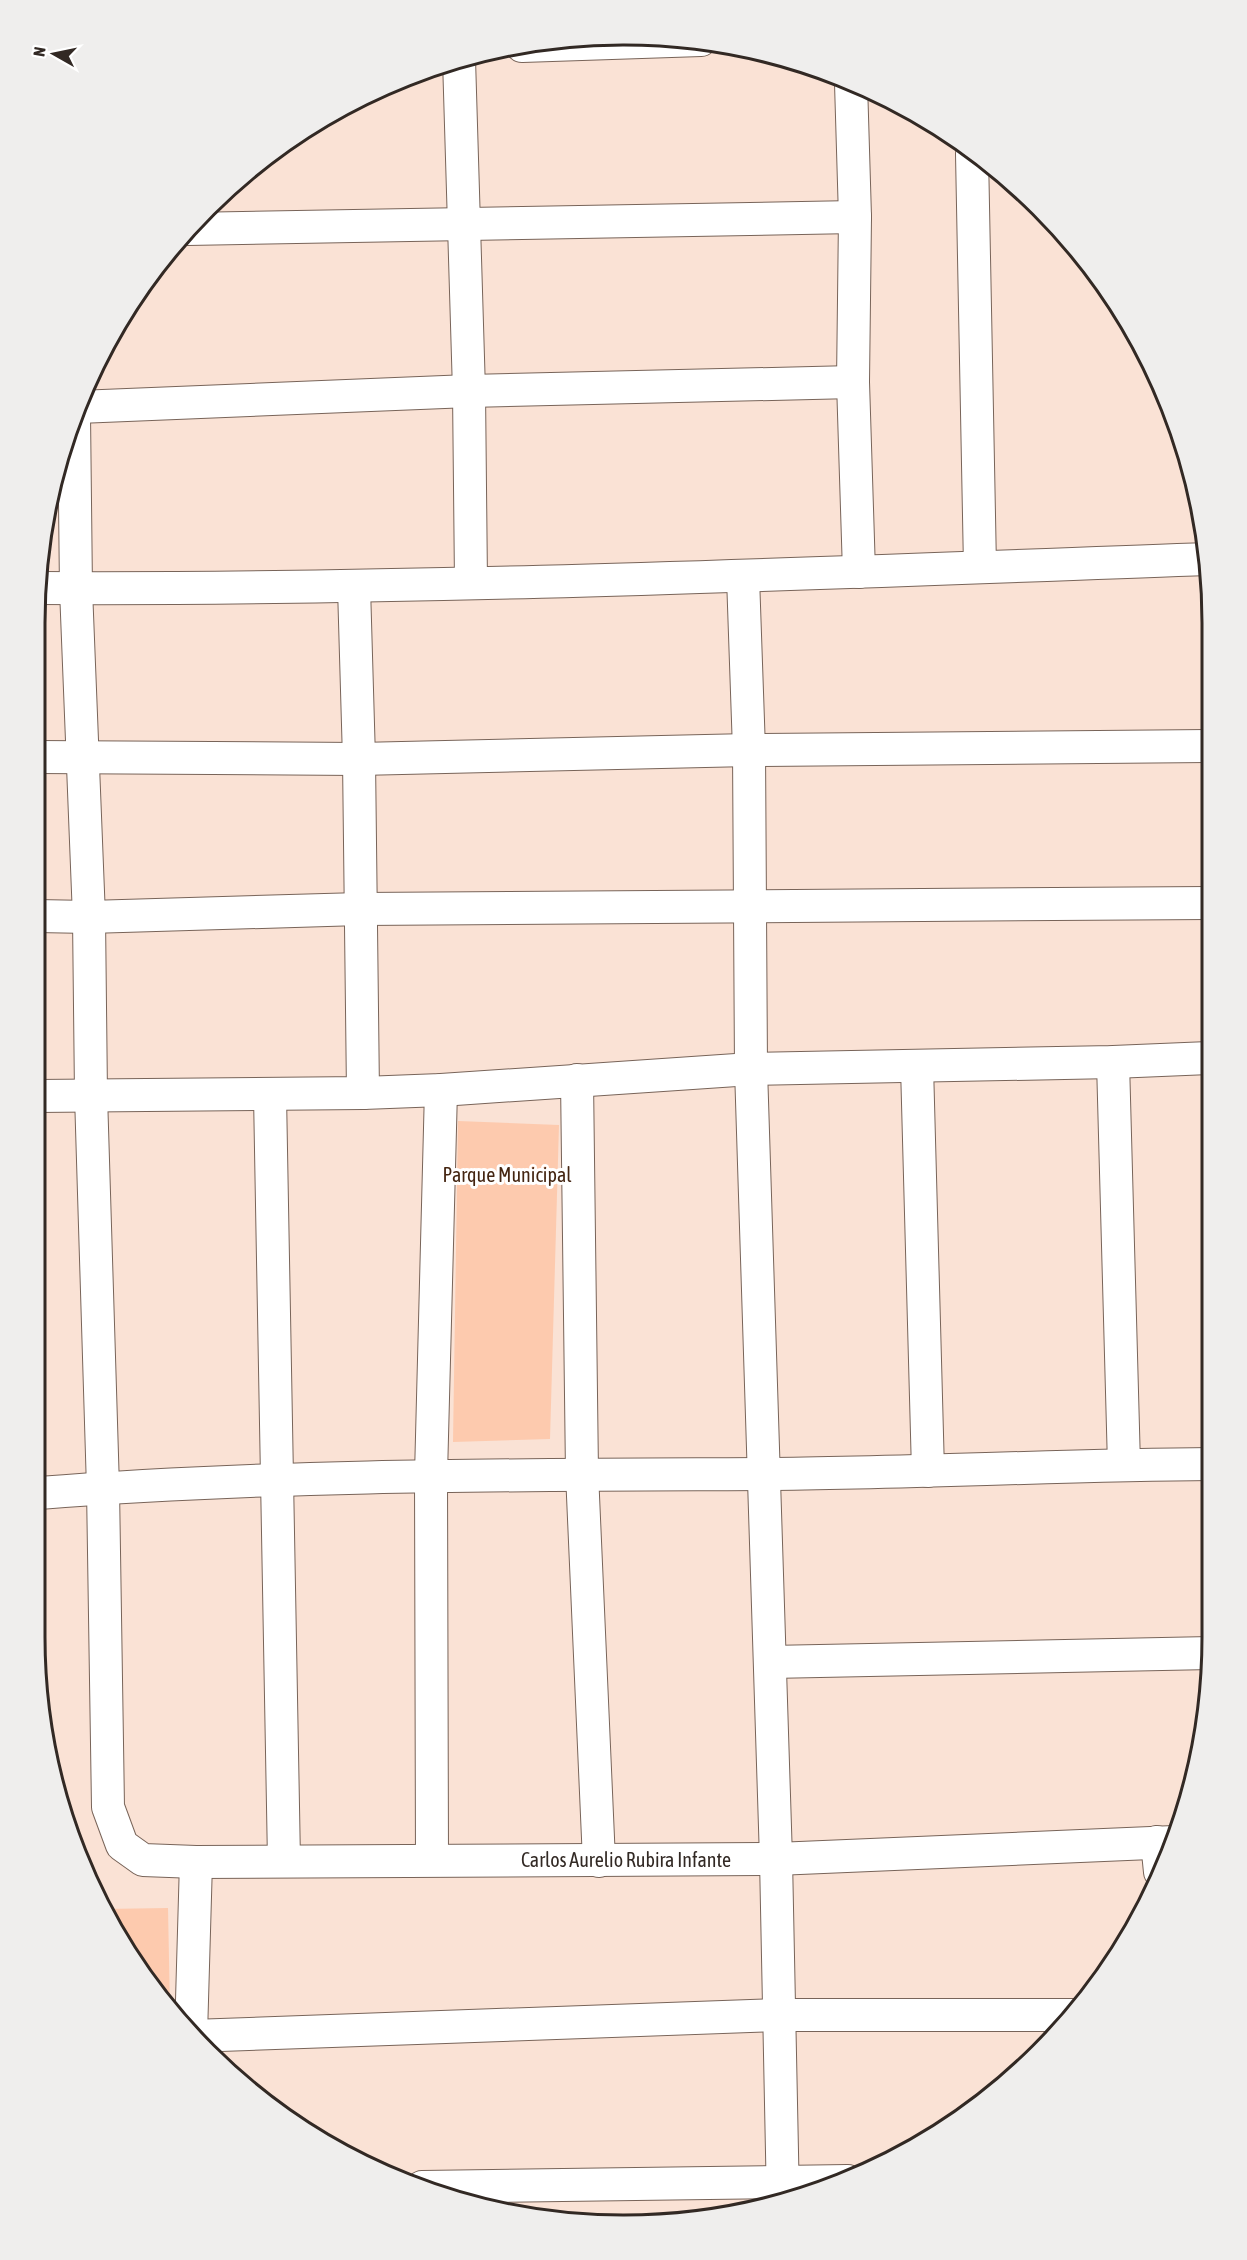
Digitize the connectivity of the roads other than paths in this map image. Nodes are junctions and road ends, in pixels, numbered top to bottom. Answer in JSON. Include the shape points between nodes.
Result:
{"nodes":[{"id":1,"x":459,"y":70,"type":"edge"},
{"id":2,"x":851,"y":92,"type":"edge"},
{"id":3,"x":972,"y":162,"type":"edge"},
{"id":4,"x":855,"y":217,"type":"junction"},
{"id":5,"x":463,"y":223,"type":"junction"},
{"id":6,"x":201,"y":229,"type":"edge"},
{"id":7,"x":853,"y":382,"type":"junction"},
{"id":8,"x":469,"y":391,"type":"junction"},
{"id":9,"x":87,"y":407,"type":"edge"},
{"id":10,"x":75,"y":441,"type":"edge"},
{"id":11,"x":1198,"y":560,"type":"edge"},
{"id":12,"x":980,"y":567,"type":"junction"},
{"id":13,"x":859,"y":572,"type":"junction"},
{"id":14,"x":743,"y":577,"type":"junction"},
{"id":15,"x":471,"y":583,"type":"junction"},
{"id":16,"x":354,"y":587,"type":"junction"},
{"id":17,"x":46,"y":588,"type":"edge"},
{"id":18,"x":76,"y":589,"type":"junction"},
{"id":19,"x":1202,"y":746,"type":"edge"},
{"id":20,"x":749,"y":750,"type":"junction"},
{"id":21,"x":45,"y":757,"type":"edge"},
{"id":22,"x":82,"y":757,"type":"junction"},
{"id":23,"x":359,"y":759,"type":"junction"},
{"id":24,"x":1202,"y":903,"type":"edge"},
{"id":25,"x":749,"y":907,"type":"junction"},
{"id":26,"x":360,"y":909,"type":"junction"},
{"id":27,"x":45,"y":916,"type":"edge"},
{"id":28,"x":89,"y":917,"type":"junction"},
{"id":29,"x":1202,"y":1058,"type":"edge"},
{"id":30,"x":1113,"y":1062,"type":"junction"},
{"id":31,"x":917,"y":1066,"type":"junction"},
{"id":32,"x":751,"y":1069,"type":"junction"},
{"id":33,"x":577,"y":1080,"type":"junction"},
{"id":34,"x":441,"y":1090,"type":"junction"},
{"id":35,"x":363,"y":1093,"type":"junction"},
{"id":36,"x":91,"y":1095,"type":"junction"},
{"id":37,"x":270,"y":1095,"type":"junction"},
{"id":38,"x":45,"y":1096,"type":"edge"},
{"id":39,"x":1202,"y":1464,"type":"edge"},
{"id":40,"x":1124,"y":1465,"type":"junction"},
{"id":41,"x":928,"y":1471,"type":"junction"},
{"id":42,"x":582,"y":1473,"type":"junction"},
{"id":43,"x":765,"y":1474,"type":"junction"},
{"id":44,"x":431,"y":1475,"type":"junction"},
{"id":45,"x":278,"y":1481,"type":"junction"},
{"id":46,"x":103,"y":1488,"type":"junction"},
{"id":47,"x":45,"y":1493,"type":"edge"},
{"id":48,"x":1202,"y":1653,"type":"edge"},
{"id":49,"x":770,"y":1662,"type":"junction"},
{"id":50,"x":1160,"y":1852,"type":"edge"},
{"id":51,"x":776,"y":1859,"type":"junction"},
{"id":52,"x":432,"y":1860,"type":"junction"},
{"id":53,"x":284,"y":1861,"type":"junction"},
{"id":54,"x":599,"y":1861,"type":"junction"},
{"id":55,"x":196,"y":1862,"type":"junction"},
{"id":56,"x":779,"y":2015,"type":"junction"},
{"id":57,"x":1060,"y":2015,"type":"edge"},
{"id":58,"x":192,"y":2022,"type":"edge"},
{"id":59,"x":204,"y":2035,"type":"edge"},
{"id":60,"x":449,"y":2187,"type":"edge"},
{"id":61,"x":783,"y":2191,"type":"edge"}],
"edges":[{"from":1,"to":5,"type":"street"},
{"from":2,"to":4,"type":"street"},
{"from":3,"to":12,"type":"street"},
{"from":4,"to":5,"type":"street"},
{"from":4,"to":7,"type":"street"},
{"from":5,"to":6,"type":"street"},
{"from":5,"to":8,"type":"street"},
{"from":7,"to":8,"type":"street"},
{"from":7,"to":13,"type":"street"},
{"from":8,"to":9,"type":"street"},
{"from":8,"to":15,"type":"street"},
{"from":10,"to":18,"type":"street","name":"Carlos Aurelio Rubira Infante"},
{"from":11,"to":12,"type":"street"},
{"from":12,"to":13,"type":"street"},
{"from":13,"to":14,"type":"street"},
{"from":14,"to":15,"type":"street"},
{"from":14,"to":20,"type":"street"},
{"from":15,"to":16,"type":"street"},
{"from":16,"to":18,"type":"street"},
{"from":16,"to":23,"type":"street"},
{"from":17,"to":18,"type":"street"},
{"from":18,"to":22,"type":"street","name":"Carlos Aurelio Rubira Infante"},
{"from":19,"to":20,"type":"street"},
{"from":20,"to":23,"type":"street"},
{"from":20,"to":25,"type":"street"},
{"from":21,"to":22,"type":"street"},
{"from":22,"to":23,"type":"street"},
{"from":22,"to":28,"type":"street","name":"Carlos Aurelio Rubira Infante"},
{"from":23,"to":26,"type":"street"},
{"from":24,"to":25,"type":"street"},
{"from":25,"to":26,"type":"street"},
{"from":25,"to":32,"type":"street"},
{"from":26,"to":28,"type":"street"},
{"from":26,"to":35,"type":"street"},
{"from":27,"to":28,"type":"street"},
{"from":28,"to":36,"type":"street","name":"Carlos Aurelio Rubira Infante"},
{"from":29,"to":30,"type":"street"},
{"from":30,"to":31,"type":"street"},
{"from":30,"to":40,"type":"street"},
{"from":31,"to":32,"type":"street"},
{"from":31,"to":41,"type":"street"},
{"from":32,"to":33,"type":"street"},
{"from":32,"to":43,"type":"street"},
{"from":33,"to":34,"type":"street"},
{"from":33,"to":42,"type":"street"},
{"from":34,"to":35,"type":"street"},
{"from":34,"to":44,"type":"street"},
{"from":35,"to":37,"type":"street"},
{"from":36,"to":37,"type":"street"},
{"from":36,"to":38,"type":"street"},
{"from":36,"to":46,"type":"street","name":"Carlos Aurelio Rubira Infante"},
{"from":37,"to":45,"type":"street"},
{"from":39,"to":40,"type":"street"},
{"from":40,"to":41,"type":"street"},
{"from":41,"to":43,"type":"street"},
{"from":42,"to":43,"type":"street"},
{"from":42,"to":44,"type":"street"},
{"from":42,"to":54,"type":"street"},
{"from":43,"to":49,"type":"street"},
{"from":44,"to":45,"type":"street"},
{"from":44,"to":52,"type":"street"},
{"from":45,"to":46,"type":"street"},
{"from":45,"to":53,"type":"street"},
{"from":46,"to":47,"type":"street"},
{"from":46,"to":55,"type":"street","name":"Carlos Aurelio Rubira Infante","via":[[108,1807],[122,1845],[143,1860]]},
{"from":48,"to":49,"type":"street"},
{"from":49,"to":51,"type":"street"},
{"from":50,"to":51,"type":"street","name":"Carlos Aurelio Rubira Infante"},
{"from":51,"to":54,"type":"street","name":"Carlos Aurelio Rubira Infante"},
{"from":51,"to":56,"type":"street"},
{"from":52,"to":53,"type":"street","name":"Carlos Aurelio Rubira Infante"},
{"from":52,"to":54,"type":"street","name":"Carlos Aurelio Rubira Infante"},
{"from":53,"to":55,"type":"street","name":"Carlos Aurelio Rubira Infante"},
{"from":55,"to":58,"type":"street"},
{"from":56,"to":57,"type":"street"},
{"from":56,"to":59,"type":"street"},
{"from":56,"to":61,"type":"street"},
{"from":60,"to":61,"type":"street"}]}
